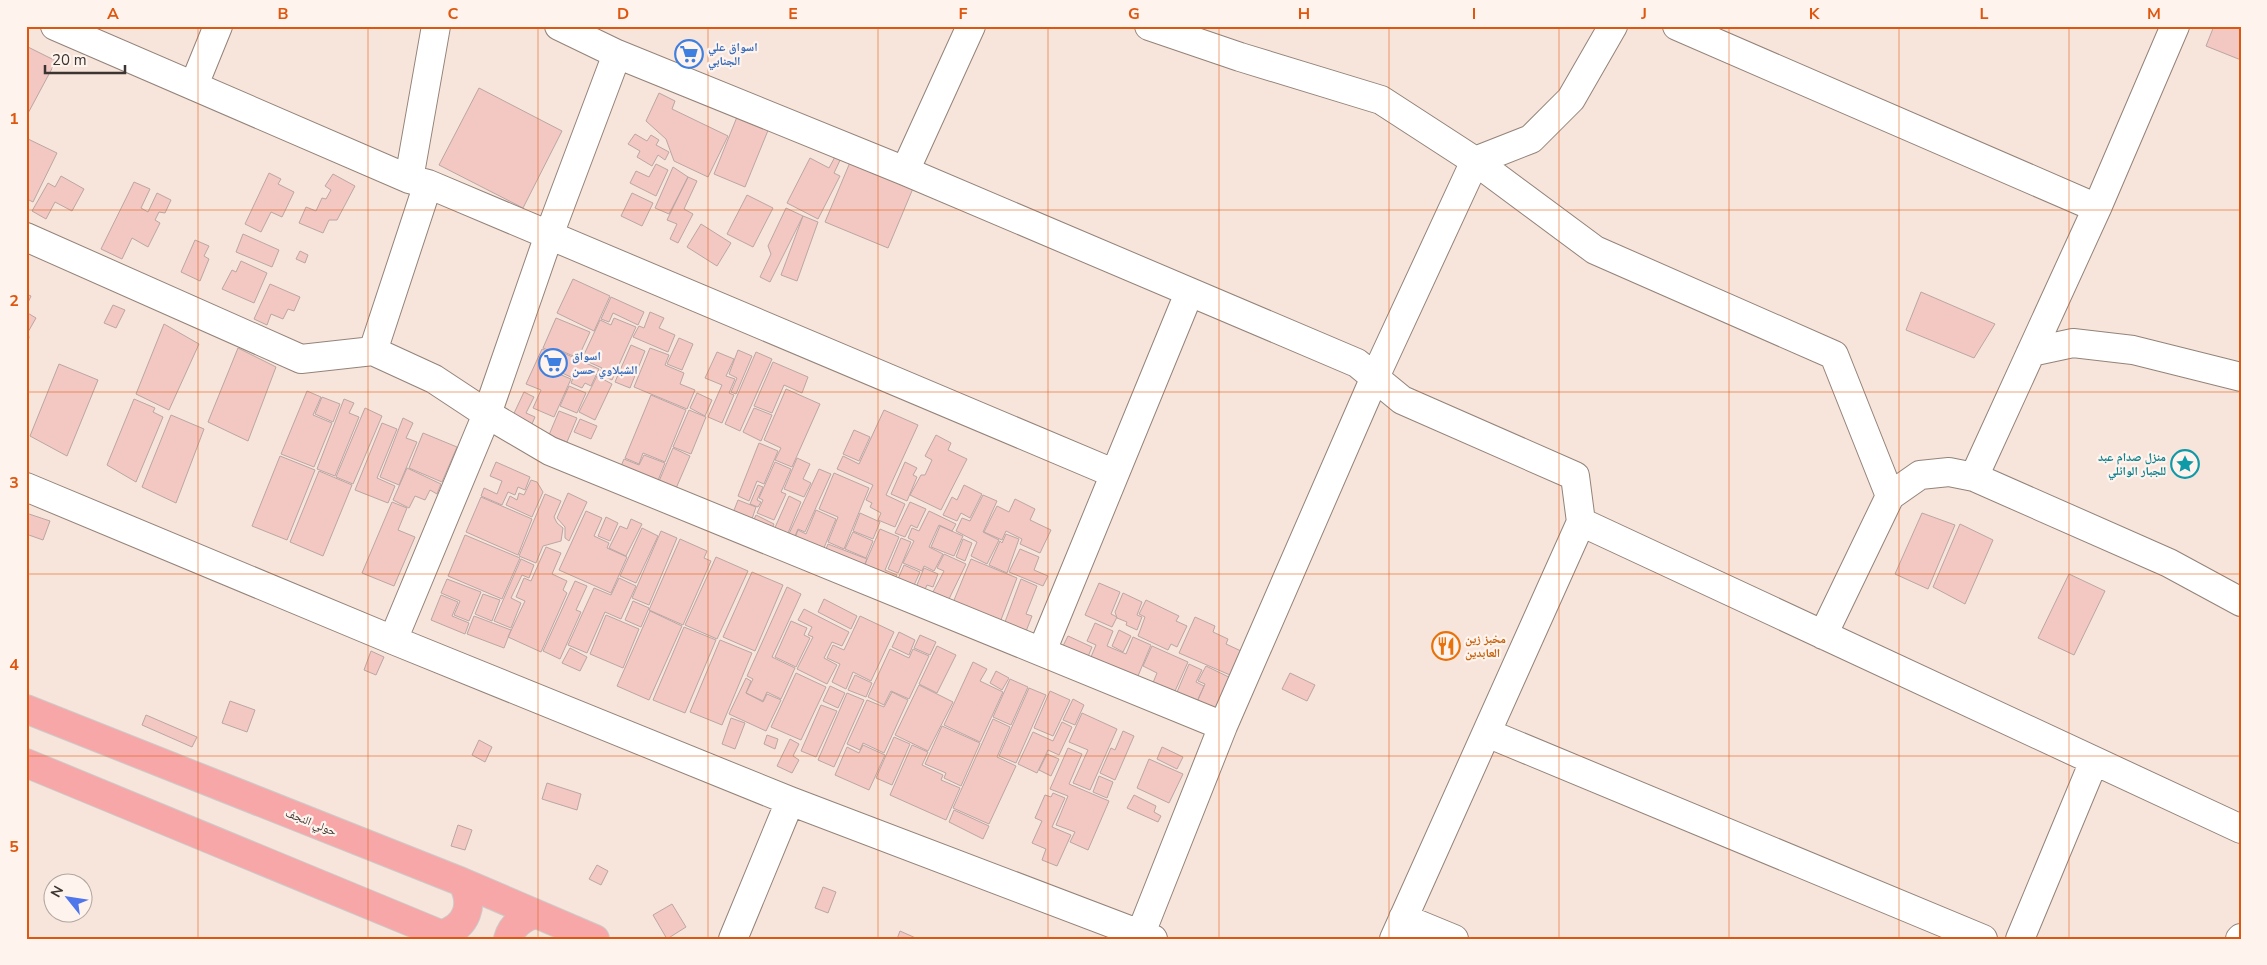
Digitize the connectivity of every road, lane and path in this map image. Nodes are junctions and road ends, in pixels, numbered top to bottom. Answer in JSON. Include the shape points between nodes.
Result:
{"nodes":[{"id":1,"x":55,"y":26,"type":"edge"},
{"id":2,"x":218,"y":26,"type":"edge"},
{"id":3,"x":436,"y":26,"type":"edge"},
{"id":4,"x":559,"y":26,"type":"edge"},
{"id":5,"x":971,"y":26,"type":"edge"},
{"id":6,"x":1149,"y":26,"type":"edge"},
{"id":7,"x":1613,"y":26,"type":"edge"},
{"id":8,"x":1677,"y":26,"type":"edge"},
{"id":9,"x":2176,"y":26,"type":"edge"},
{"id":10,"x":617,"y":54,"type":"junction"},
{"id":11,"x":194,"y":85,"type":"junction"},
{"id":12,"x":1475,"y":161,"type":"junction"},
{"id":13,"x":905,"y":171,"type":"junction"},
{"id":14,"x":419,"y":181,"type":"junction"},
{"id":15,"x":2097,"y":208,"type":"junction"},
{"id":16,"x":549,"y":235,"type":"junction"},
{"id":17,"x":26,"y":237,"type":"edge"},
{"id":18,"x":1189,"y":293,"type":"junction"},
{"id":19,"x":373,"y":351,"type":"junction"},
{"id":20,"x":2031,"y":352,"type":"junction"},
{"id":21,"x":1375,"y":378,"type":"junction"},
{"id":22,"x":2241,"y":378,"type":"edge"},
{"id":23,"x":487,"y":414,"type":"junction"},
{"id":24,"x":1113,"y":473,"type":"junction"},
{"id":25,"x":1974,"y":477,"type":"junction"},
{"id":26,"x":26,"y":487,"type":"edge"},
{"id":27,"x":1890,"y":496,"type":"junction"},
{"id":28,"x":1581,"y":522,"type":"junction"},
{"id":29,"x":2241,"y":602,"type":"edge"},
{"id":30,"x":1823,"y":635,"type":"junction"},
{"id":31,"x":393,"y":640,"type":"junction"},
{"id":32,"x":1042,"y":651,"type":"junction"},
{"id":33,"x":26,"y":709,"type":"edge"},
{"id":34,"x":1223,"y":726,"type":"junction"},
{"id":35,"x":1487,"y":732,"type":"junction"},
{"id":36,"x":2094,"y":761,"type":"junction"},
{"id":37,"x":26,"y":763,"type":"edge"},
{"id":38,"x":790,"y":801,"type":"junction"},
{"id":39,"x":2241,"y":829,"type":"edge"},
{"id":40,"x":462,"y":882,"type":"junction"},
{"id":41,"x":535,"y":914,"type":"junction"},
{"id":42,"x":1399,"y":928,"type":"edge"},
{"id":43,"x":447,"y":936,"type":"edge"},
{"id":44,"x":1147,"y":936,"type":"edge"},
{"id":45,"x":508,"y":939,"type":"edge"},
{"id":46,"x":595,"y":939,"type":"edge"},
{"id":47,"x":733,"y":939,"type":"edge"},
{"id":48,"x":1454,"y":939,"type":"edge"},
{"id":49,"x":1984,"y":939,"type":"edge"},
{"id":50,"x":2020,"y":939,"type":"edge"}],
"edges":[{"from":1,"to":11,"type":"street"},
{"from":2,"to":11,"type":"street"},
{"from":3,"to":14,"type":"street"},
{"from":4,"to":10,"type":"street"},
{"from":5,"to":13,"type":"street"},
{"from":6,"to":12,"type":"street","via":[[1381,100]]},
{"from":7,"to":12,"type":"street","via":[[1571,99],[1531,139]]},
{"from":8,"to":15,"type":"street"},
{"from":9,"to":15,"type":"street"},
{"from":10,"to":13,"type":"street"},
{"from":10,"to":16,"type":"street"},
{"from":11,"to":14,"type":"street"},
{"from":12,"to":21,"type":"street"},
{"from":12,"to":27,"type":"street","via":[[1595,250],[1834,355]]},
{"from":13,"to":18,"type":"street"},
{"from":14,"to":16,"type":"street"},
{"from":14,"to":19,"type":"street"},
{"from":15,"to":20,"type":"street"},
{"from":16,"to":23,"type":"street"},
{"from":16,"to":24,"type":"street"},
{"from":17,"to":19,"type":"street","via":[[301,360]]},
{"from":18,"to":21,"type":"street","via":[[1356,362]]},
{"from":18,"to":24,"type":"street"},
{"from":19,"to":23,"type":"street","via":[[434,379]]},
{"from":20,"to":22,"type":"street","via":[[2073,343],[2133,350]]},
{"from":20,"to":25,"type":"street"},
{"from":21,"to":28,"type":"street","via":[[1402,400],[1575,476]]},
{"from":21,"to":34,"type":"street"},
{"from":23,"to":31,"type":"street"},
{"from":23,"to":32,"type":"street","via":[[550,451]]},
{"from":24,"to":32,"type":"street"},
{"from":25,"to":27,"type":"street","via":[[1949,472],[1920,475]]},
{"from":25,"to":29,"type":"street","via":[[2169,563]]},
{"from":26,"to":31,"type":"street"},
{"from":27,"to":30,"type":"street"},
{"from":28,"to":30,"type":"street"},
{"from":28,"to":35,"type":"street"},
{"from":30,"to":36,"type":"street"},
{"from":31,"to":38,"type":"street"},
{"from":32,"to":34,"type":"street"},
{"from":33,"to":40,"type":"main road","name":"حولي النجف"},
{"from":34,"to":44,"type":"street"},
{"from":35,"to":42,"type":"street"},
{"from":35,"to":49,"type":"street"},
{"from":36,"to":39,"type":"street"},
{"from":36,"to":50,"type":"street"},
{"from":37,"to":43,"type":"main road"},
{"from":38,"to":44,"type":"street"},
{"from":38,"to":47,"type":"street"},
{"from":40,"to":41,"type":"main road","name":"حولي النجف"},
{"from":40,"to":43,"type":"main road","via":[[469,910],[459,926]]},
{"from":41,"to":45,"type":"main road","via":[[516,924]]},
{"from":41,"to":46,"type":"main road","name":"حولي النجف"},
{"from":42,"to":48,"type":"street"}]}
